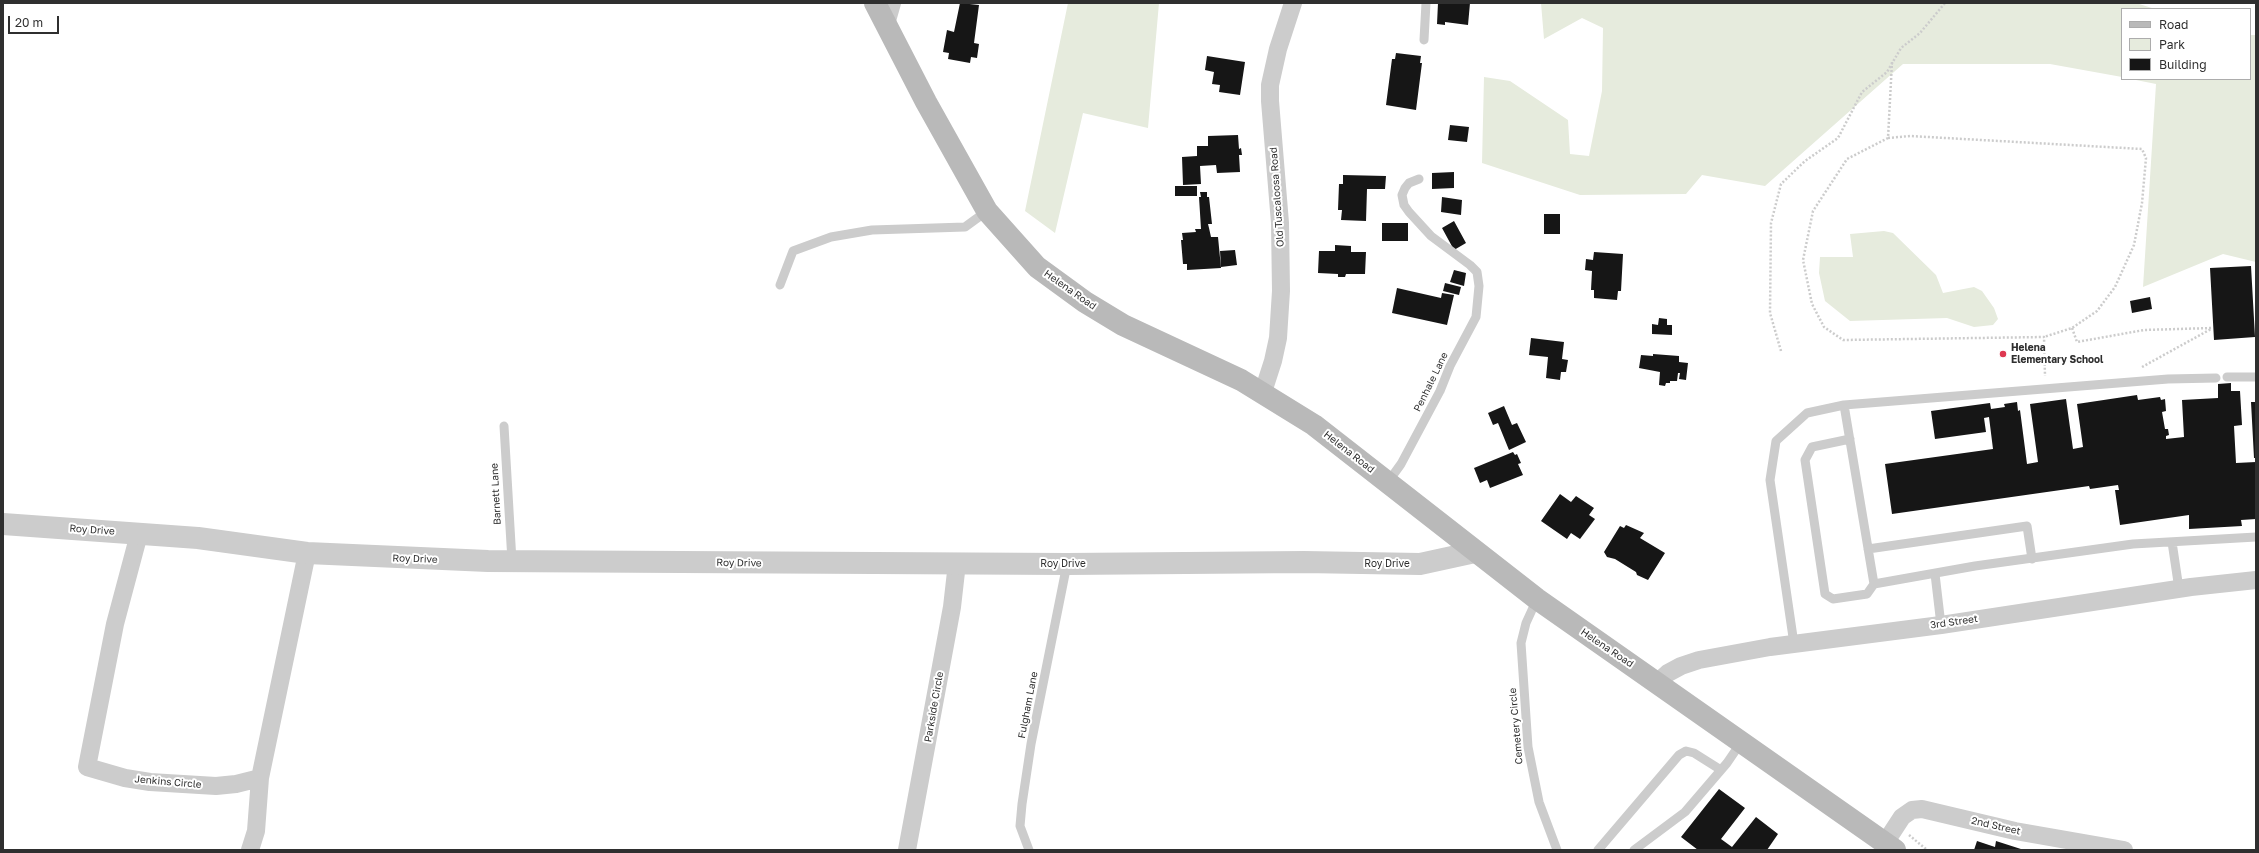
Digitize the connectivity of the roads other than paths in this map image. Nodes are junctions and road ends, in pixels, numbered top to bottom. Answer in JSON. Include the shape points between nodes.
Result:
{"nodes":[{"id":1,"x":875,"y":3,"type":"edge"},
{"id":2,"x":892,"y":3,"type":"edge"},
{"id":3,"x":1293,"y":3,"type":"edge"},
{"id":4,"x":1426,"y":3,"type":"edge"},
{"id":5,"x":886,"y":24,"type":"junction"},
{"id":6,"x":1424,"y":40,"type":"dead end"},
{"id":7,"x":1419,"y":179,"type":"dead end"},
{"id":8,"x":987,"y":211,"type":"junction"},
{"id":9,"x":780,"y":285,"type":"dead end"},
{"id":10,"x":2227,"y":377,"type":"dead end"},
{"id":11,"x":2256,"y":377,"type":"edge"},
{"id":12,"x":2216,"y":378,"type":"dead end"},
{"id":13,"x":1263,"y":392,"type":"junction"},
{"id":14,"x":1844,"y":405,"type":"junction"},
{"id":15,"x":504,"y":426,"type":"dead end"},
{"id":16,"x":1850,"y":439,"type":"junction"},
{"id":17,"x":1388,"y":482,"type":"junction"},
{"id":18,"x":3,"y":524,"type":"edge"},
{"id":19,"x":139,"y":534,"type":"junction"},
{"id":20,"x":2256,"y":537,"type":"edge"},
{"id":21,"x":2172,"y":542,"type":"junction"},
{"id":22,"x":1868,"y":549,"type":"junction"},
{"id":23,"x":1475,"y":552,"type":"junction"},
{"id":24,"x":308,"y":553,"type":"junction"},
{"id":25,"x":2032,"y":558,"type":"junction"},
{"id":26,"x":512,"y":561,"type":"junction"},
{"id":27,"x":957,"y":563,"type":"junction"},
{"id":28,"x":1067,"y":564,"type":"junction"},
{"id":29,"x":1935,"y":574,"type":"junction"},
{"id":30,"x":2256,"y":580,"type":"edge"},
{"id":31,"x":1874,"y":584,"type":"junction"},
{"id":32,"x":2179,"y":589,"type":"junction"},
{"id":33,"x":1537,"y":599,"type":"junction"},
{"id":34,"x":1941,"y":625,"type":"junction"},
{"id":35,"x":1794,"y":644,"type":"junction"},
{"id":36,"x":1658,"y":682,"type":"junction"},
{"id":37,"x":1742,"y":741,"type":"junction"},
{"id":38,"x":1721,"y":770,"type":"junction"},
{"id":39,"x":260,"y":778,"type":"junction"},
{"id":40,"x":1890,"y":847,"type":"edge"},
{"id":41,"x":250,"y":850,"type":"edge"},
{"id":42,"x":906,"y":850,"type":"edge"},
{"id":43,"x":1029,"y":850,"type":"edge"},
{"id":44,"x":1556,"y":850,"type":"edge"},
{"id":45,"x":1598,"y":850,"type":"edge"},
{"id":46,"x":1634,"y":850,"type":"edge"},
{"id":47,"x":2124,"y":850,"type":"edge"}],
"edges":[{"from":1,"to":5,"type":"main road","name":"Helena Road"},
{"from":2,"to":5,"type":"street"},
{"from":3,"to":13,"type":"street","name":"Old Tuscaloosa Road","via":[[1278,49],[1270,85],[1280,223],[1281,291],[1278,338]]},
{"from":4,"to":6,"type":"lane"},
{"from":5,"to":8,"type":"main road","name":"Helena Road"},
{"from":7,"to":17,"type":"lane","name":"Penhale Lane","via":[[1409,182],[1405,188],[1402,195],[1404,205],[1431,236],[1477,272],[1479,286],[1476,317],[1404,457]]},
{"from":8,"to":9,"type":"lane","via":[[965,227],[872,230],[831,237],[799,248],[793,251]]},
{"from":8,"to":13,"type":"main road","name":"Helena Road","via":[[1037,267],[1085,302],[1123,325]]},
{"from":10,"to":11,"type":"lane"},
{"from":12,"to":14,"type":"lane"},
{"from":13,"to":17,"type":"main road","name":"Helena Road","via":[[1314,425]]},
{"from":14,"to":16,"type":"lane"},
{"from":14,"to":35,"type":"lane","via":[[1807,413],[1776,441],[1770,480]]},
{"from":15,"to":26,"type":"lane","name":"Barnett Lane"},
{"from":16,"to":22,"type":"lane"},
{"from":16,"to":31,"type":"lane","via":[[1812,448],[1805,460],[1824,594],[1833,599],[1867,594]]},
{"from":17,"to":23,"type":"main road","name":"Helena Road"},
{"from":18,"to":19,"type":"street","name":"Roy Drive"},
{"from":19,"to":24,"type":"street","name":"Roy Drive","via":[[198,538]]},
{"from":19,"to":39,"type":"street","name":"Jenkins Circle","via":[[115,624],[87,767],[125,778],[179,784],[216,786]]},
{"from":20,"to":21,"type":"lane"},
{"from":21,"to":25,"type":"lane","via":[[2133,544]]},
{"from":21,"to":32,"type":"lane"},
{"from":22,"to":25,"type":"lane","via":[[2027,526]]},
{"from":22,"to":31,"type":"lane"},
{"from":23,"to":28,"type":"street","name":"Roy Drive","via":[[1420,564]]},
{"from":23,"to":33,"type":"main road","name":"Helena Road"},
{"from":24,"to":26,"type":"street","name":"Roy Drive"},
{"from":24,"to":39,"type":"street"},
{"from":25,"to":29,"type":"lane"},
{"from":26,"to":27,"type":"street","name":"Roy Drive"},
{"from":27,"to":28,"type":"street","name":"Roy Drive"},
{"from":27,"to":42,"type":"street","name":"Parkside Circle","via":[[952,607]]},
{"from":28,"to":43,"type":"lane","name":"Fulgham Lane","via":[[1031,744],[1022,804],[1020,826]]},
{"from":29,"to":31,"type":"lane"},
{"from":29,"to":34,"type":"lane"},
{"from":30,"to":32,"type":"street","name":"3rd Street"},
{"from":32,"to":34,"type":"street","name":"3rd Street"},
{"from":33,"to":36,"type":"main road","name":"Helena Road"},
{"from":33,"to":44,"type":"lane","name":"Cemetery Circle","via":[[1526,623],[1521,643],[1527,731],[1538,796]]},
{"from":34,"to":35,"type":"street","name":"3rd Street"},
{"from":35,"to":36,"type":"street","name":"3rd Street","via":[[1699,660],[1675,670]]},
{"from":36,"to":37,"type":"main road","name":"Helena Road"},
{"from":37,"to":38,"type":"lane"},
{"from":37,"to":40,"type":"main road","name":"Helena Road"},
{"from":38,"to":45,"type":"lane","via":[[1694,753],[1686,751],[1679,755]]},
{"from":38,"to":46,"type":"lane","via":[[1676,820],[1657,831]]},
{"from":39,"to":41,"type":"street","via":[[256,831]]},
{"from":40,"to":47,"type":"street","name":"2nd Street","via":[[1896,824],[1912,810],[1922,809],[2014,831]]}]}
